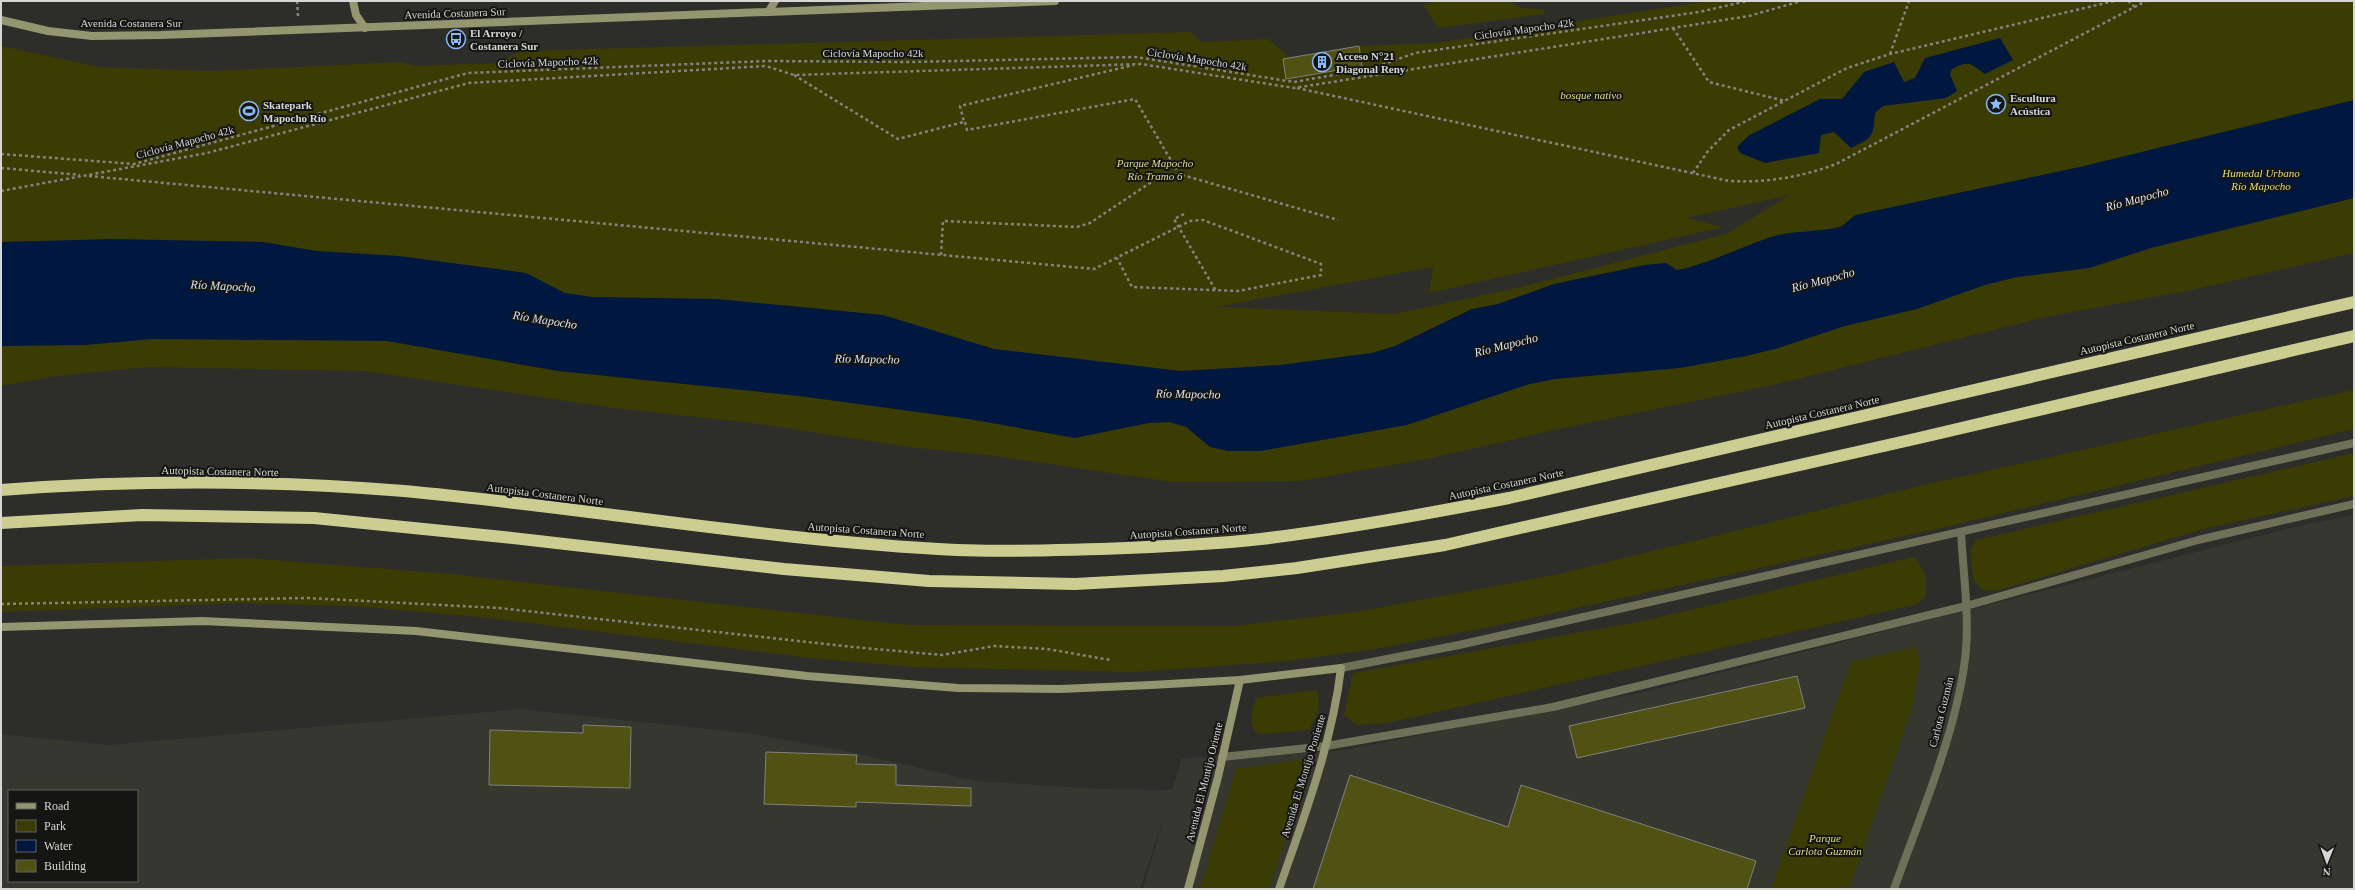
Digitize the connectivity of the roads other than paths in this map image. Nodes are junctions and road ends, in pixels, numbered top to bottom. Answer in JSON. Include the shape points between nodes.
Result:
{"nodes":[{"id":1,"x":353,"y":1,"type":"edge"},
{"id":2,"x":774,"y":1,"type":"edge"},
{"id":3,"x":826,"y":1,"type":"edge"},
{"id":4,"x":1054,"y":1,"type":"edge"},
{"id":5,"x":830,"y":9,"type":"junction"},
{"id":6,"x":769,"y":11,"type":"junction"},
{"id":7,"x":1,"y":20,"type":"edge"},
{"id":8,"x":365,"y":28,"type":"junction"},
{"id":9,"x":2354,"y":302,"type":"edge"},
{"id":10,"x":2354,"y":336,"type":"edge"},
{"id":11,"x":2354,"y":443,"type":"edge"},
{"id":12,"x":1,"y":490,"type":"edge"},
{"id":13,"x":2354,"y":504,"type":"edge"},
{"id":14,"x":1,"y":524,"type":"edge"},
{"id":15,"x":1961,"y":532,"type":"junction"},
{"id":16,"x":1966,"y":606,"type":"junction"},
{"id":17,"x":1,"y":627,"type":"edge"},
{"id":18,"x":1341,"y":668,"type":"junction"},
{"id":19,"x":1240,"y":680,"type":"junction"},
{"id":20,"x":1326,"y":746,"type":"junction"},
{"id":21,"x":1222,"y":757,"type":"junction"},
{"id":22,"x":1188,"y":889,"type":"edge"},
{"id":23,"x":1279,"y":889,"type":"edge"},
{"id":24,"x":1894,"y":889,"type":"edge"}],
"edges":[{"from":1,"to":8,"type":"street","via":[[356,15]]},
{"from":2,"to":6,"type":"street"},
{"from":3,"to":5,"type":"street"},
{"from":4,"to":5,"type":"street","name":"Avenida Costanera Sur"},
{"from":5,"to":6,"type":"street","name":"Avenida Costanera Sur"},
{"from":6,"to":8,"type":"street","name":"Avenida Costanera Sur"},
{"from":7,"to":8,"type":"street","name":"Avenida Costanera Sur","via":[[48,31],[92,36]]},
{"from":9,"to":12,"type":"highway","name":"Autopista Costanera Norte","via":[[1509,498],[1387,521],[1259,539],[1201,544],[1049,550],[958,550],[792,537],[403,491],[231,482],[141,483]]},
{"from":10,"to":14,"type":"highway","via":[[1468,541],[1372,558],[1223,576],[1075,584],[922,581],[791,570],[314,518],[142,515]]},
{"from":11,"to":15,"type":"street"},
{"from":13,"to":16,"type":"street","via":[[2198,540]]},
{"from":15,"to":16,"type":"street","name":"Carlota Guzmán"},
{"from":15,"to":18,"type":"street","via":[[1459,645]]},
{"from":16,"to":20,"type":"street","via":[[1553,707]]},
{"from":16,"to":24,"type":"street","name":"Carlota Guzmán","via":[[1966,650],[1958,694],[1944,748]]},
{"from":17,"to":19,"type":"street","via":[[202,621],[416,631],[807,676],[958,688],[1060,689]]},
{"from":18,"to":19,"type":"street"},
{"from":18,"to":20,"type":"street","name":"Avenida El Montijo Poniente"},
{"from":19,"to":21,"type":"street","name":"Avenida El Montijo Oriente"},
{"from":20,"to":21,"type":"street"},
{"from":20,"to":23,"type":"street","name":"Avenida El Montijo Poniente"},
{"from":21,"to":22,"type":"street","name":"Avenida El Montijo Oriente"}]}
